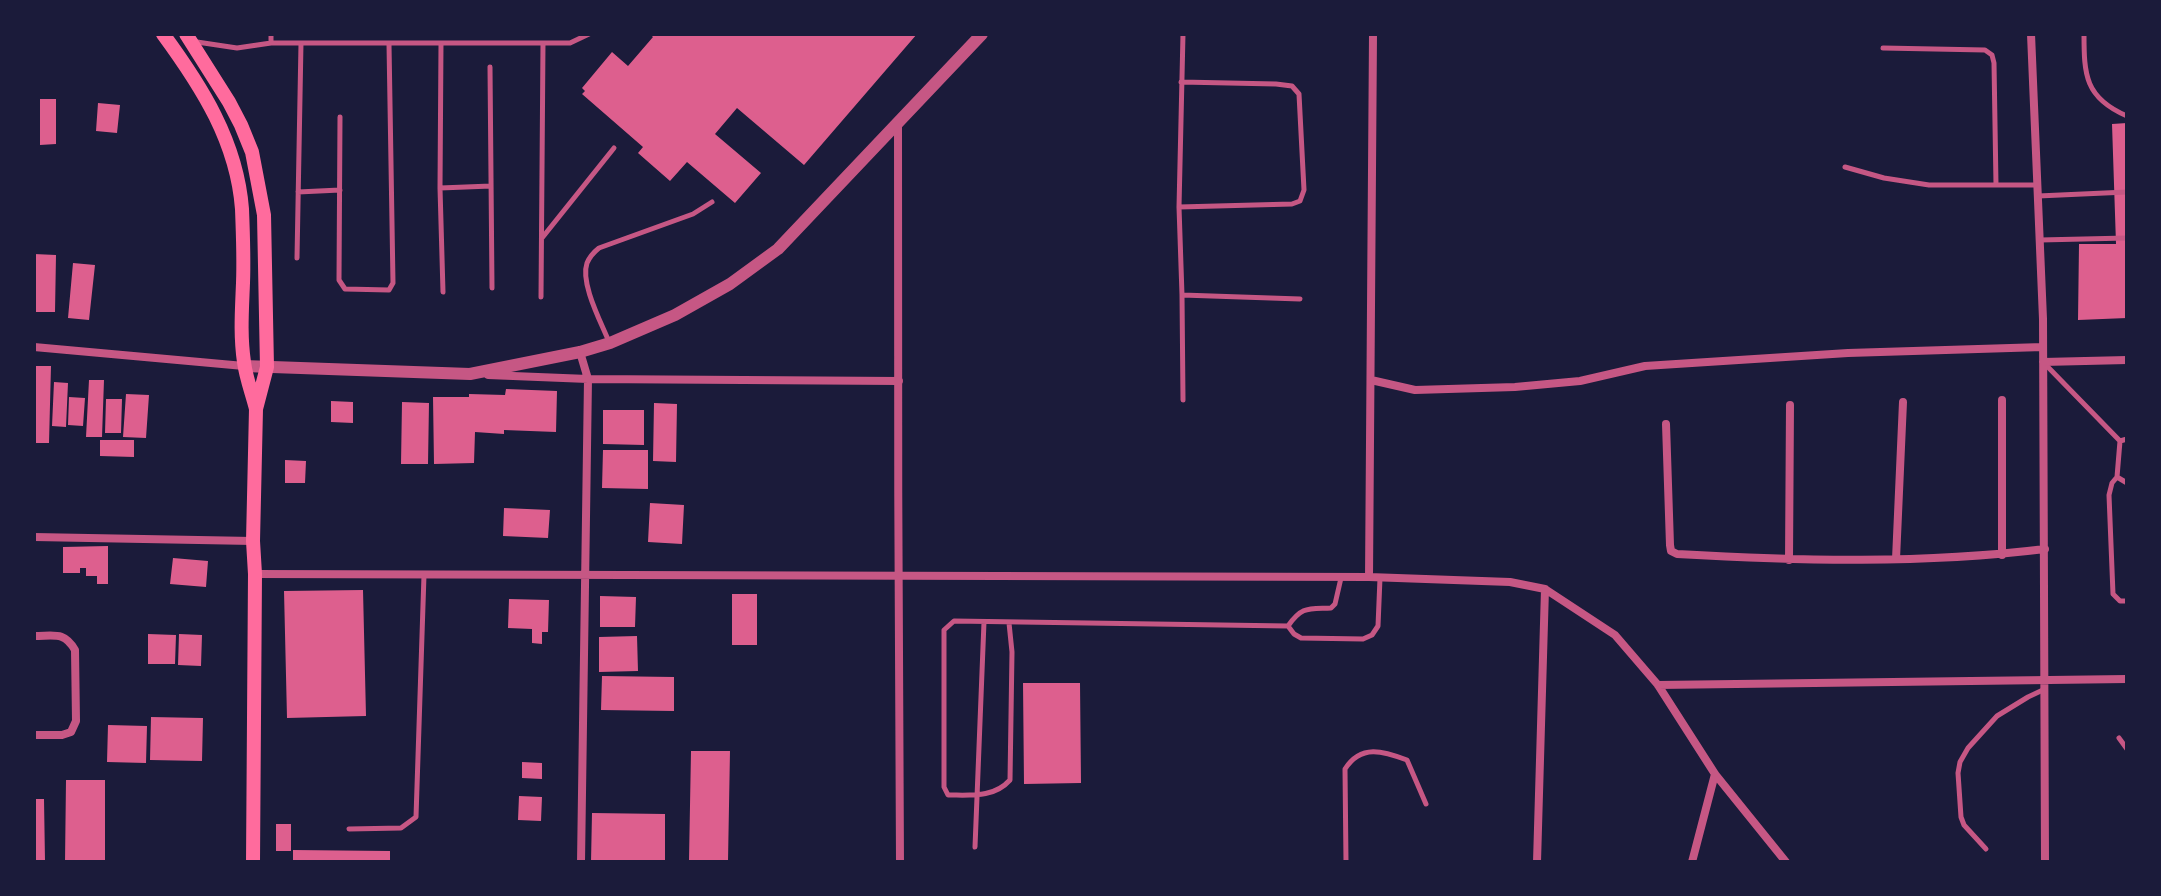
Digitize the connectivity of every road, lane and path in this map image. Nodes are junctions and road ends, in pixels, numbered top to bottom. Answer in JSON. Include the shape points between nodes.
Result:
{"nodes":[{"id":1,"x":163,"y":34,"type":"edge"},
{"id":2,"x":271,"y":34,"type":"edge"},
{"id":3,"x":589,"y":34,"type":"edge"},
{"id":4,"x":982,"y":34,"type":"edge"},
{"id":5,"x":1183,"y":34,"type":"edge"},
{"id":6,"x":1373,"y":34,"type":"edge"},
{"id":7,"x":2031,"y":34,"type":"edge"},
{"id":8,"x":2084,"y":34,"type":"edge"},
{"id":9,"x":184,"y":36,"type":"edge"},
{"id":10,"x":271,"y":43,"type":"junction"},
{"id":11,"x":301,"y":43,"type":"junction"},
{"id":12,"x":441,"y":43,"type":"junction"},
{"id":13,"x":543,"y":43,"type":"junction"},
{"id":14,"x":389,"y":44,"type":"junction"},
{"id":15,"x":1883,"y":48,"type":"dead end"},
{"id":16,"x":490,"y":67,"type":"dead end"},
{"id":17,"x":1181,"y":82,"type":"junction"},
{"id":18,"x":2127,"y":116,"type":"edge"},
{"id":19,"x":340,"y":117,"type":"dead end"},
{"id":20,"x":898,"y":121,"type":"junction"},
{"id":21,"x":614,"y":148,"type":"dead end"},
{"id":22,"x":1845,"y":167,"type":"dead end"},
{"id":23,"x":1996,"y":185,"type":"junction"},
{"id":24,"x":2037,"y":185,"type":"junction"},
{"id":25,"x":491,"y":186,"type":"junction"},
{"id":26,"x":440,"y":188,"type":"junction"},
{"id":27,"x":340,"y":190,"type":"junction"},
{"id":28,"x":298,"y":192,"type":"junction"},
{"id":29,"x":2127,"y":192,"type":"edge"},
{"id":30,"x":2038,"y":196,"type":"junction"},
{"id":31,"x":712,"y":202,"type":"dead end"},
{"id":32,"x":1179,"y":207,"type":"junction"},
{"id":33,"x":2127,"y":238,"type":"edge"},
{"id":34,"x":541,"y":239,"type":"junction"},
{"id":35,"x":2040,"y":240,"type":"junction"},
{"id":36,"x":297,"y":258,"type":"dead end"},
{"id":37,"x":492,"y":288,"type":"dead end"},
{"id":38,"x":443,"y":292,"type":"dead end"},
{"id":39,"x":1182,"y":295,"type":"junction"},
{"id":40,"x":541,"y":297,"type":"dead end"},
{"id":41,"x":1300,"y":299,"type":"dead end"},
{"id":42,"x":610,"y":343,"type":"junction"},
{"id":43,"x":34,"y":347,"type":"edge"},
{"id":44,"x":2043,"y":347,"type":"junction"},
{"id":45,"x":580,"y":352,"type":"junction"},
{"id":46,"x":2127,"y":360,"type":"edge"},
{"id":47,"x":2043,"y":362,"type":"junction"},
{"id":48,"x":244,"y":366,"type":"junction"},
{"id":49,"x":267,"y":367,"type":"junction"},
{"id":50,"x":470,"y":374,"type":"junction"},
{"id":51,"x":588,"y":379,"type":"junction"},
{"id":52,"x":1371,"y":380,"type":"junction"},
{"id":53,"x":899,"y":381,"type":"junction"},
{"id":54,"x":1183,"y":400,"type":"dead end"},
{"id":55,"x":2002,"y":400,"type":"dead end"},
{"id":56,"x":1903,"y":402,"type":"dead end"},
{"id":57,"x":1790,"y":405,"type":"dead end"},
{"id":58,"x":256,"y":409,"type":"junction"},
{"id":59,"x":1666,"y":424,"type":"dead end"},
{"id":60,"x":2124,"y":440,"type":"edge"},
{"id":61,"x":2117,"y":477,"type":"junction"},
{"id":62,"x":2127,"y":483,"type":"edge"},
{"id":63,"x":34,"y":537,"type":"edge"},
{"id":64,"x":253,"y":541,"type":"junction"},
{"id":65,"x":2045,"y":549,"type":"junction"},
{"id":66,"x":2002,"y":555,"type":"junction"},
{"id":67,"x":1896,"y":559,"type":"junction"},
{"id":68,"x":1789,"y":560,"type":"junction"},
{"id":69,"x":255,"y":574,"type":"junction"},
{"id":70,"x":424,"y":574,"type":"junction"},
{"id":71,"x":585,"y":574,"type":"junction"},
{"id":72,"x":897,"y":575,"type":"junction"},
{"id":73,"x":1341,"y":577,"type":"junction"},
{"id":74,"x":1369,"y":577,"type":"junction"},
{"id":75,"x":1380,"y":577,"type":"junction"},
{"id":76,"x":1545,"y":589,"type":"junction"},
{"id":77,"x":2127,"y":601,"type":"edge"},
{"id":78,"x":984,"y":622,"type":"junction"},
{"id":79,"x":1009,"y":623,"type":"junction"},
{"id":80,"x":1288,"y":626,"type":"junction"},
{"id":81,"x":34,"y":636,"type":"edge"},
{"id":82,"x":2127,"y":679,"type":"edge"},
{"id":83,"x":1658,"y":685,"type":"junction"},
{"id":84,"x":2045,"y":685,"type":"junction"},
{"id":85,"x":34,"y":735,"type":"edge"},
{"id":86,"x":2119,"y":738,"type":"dead end"},
{"id":87,"x":2127,"y":749,"type":"edge"},
{"id":88,"x":1715,"y":774,"type":"junction"},
{"id":89,"x":978,"y":796,"type":"junction"},
{"id":90,"x":1426,"y":804,"type":"dead end"},
{"id":91,"x":349,"y":829,"type":"dead end"},
{"id":92,"x":975,"y":847,"type":"dead end"},
{"id":93,"x":1986,"y":849,"type":"dead end"},
{"id":94,"x":253,"y":862,"type":"edge"},
{"id":95,"x":581,"y":862,"type":"edge"},
{"id":96,"x":900,"y":862,"type":"edge"},
{"id":97,"x":1346,"y":862,"type":"edge"},
{"id":98,"x":1537,"y":862,"type":"edge"},
{"id":99,"x":1692,"y":862,"type":"edge"},
{"id":100,"x":1786,"y":862,"type":"edge"},
{"id":101,"x":2045,"y":862,"type":"edge"}],
"edges":[{"from":1,"to":48,"type":"main road","via":[[204,93],[235,170],[242,207]]},
{"from":2,"to":10,"type":"lane"},
{"from":3,"to":13,"type":"lane","via":[[570,43]]},
{"from":4,"to":20,"type":"street"},
{"from":5,"to":17,"type":"lane"},
{"from":6,"to":52,"type":"street"},
{"from":7,"to":24,"type":"street"},
{"from":8,"to":18,"type":"lane","via":[[2091,89]]},
{"from":9,"to":10,"type":"lane","via":[[237,48]]},
{"from":9,"to":49,"type":"main road","via":[[229,102],[252,152],[264,215]]},
{"from":10,"to":11,"type":"lane"},
{"from":11,"to":14,"type":"lane"},
{"from":11,"to":28,"type":"lane"},
{"from":12,"to":13,"type":"lane"},
{"from":12,"to":14,"type":"lane"},
{"from":12,"to":26,"type":"lane"},
{"from":13,"to":34,"type":"lane"},
{"from":14,"to":27,"type":"lane","via":[[389,290],[345,289],[339,280]]},
{"from":15,"to":23,"type":"lane","via":[[1985,50],[1992,55]]},
{"from":16,"to":25,"type":"lane"},
{"from":17,"to":32,"type":"lane"},
{"from":17,"to":32,"type":"lane","via":[[1292,86],[1299,94],[1304,190],[1300,201],[1292,204]]},
{"from":19,"to":27,"type":"lane"},
{"from":20,"to":42,"type":"street","via":[[778,249],[675,315]]},
{"from":20,"to":53,"type":"street"},
{"from":21,"to":34,"type":"lane"},
{"from":22,"to":23,"type":"lane","via":[[1929,185]]},
{"from":23,"to":24,"type":"lane"},
{"from":24,"to":30,"type":"street"},
{"from":25,"to":26,"type":"lane"},
{"from":25,"to":37,"type":"lane"},
{"from":26,"to":38,"type":"lane"},
{"from":27,"to":28,"type":"lane"},
{"from":28,"to":36,"type":"lane"},
{"from":29,"to":30,"type":"lane"},
{"from":30,"to":35,"type":"street"},
{"from":31,"to":42,"type":"lane","via":[[591,255],[587,281]]},
{"from":32,"to":39,"type":"lane"},
{"from":33,"to":35,"type":"lane"},
{"from":34,"to":40,"type":"lane"},
{"from":35,"to":44,"type":"street"},
{"from":39,"to":41,"type":"lane"},
{"from":39,"to":54,"type":"lane"},
{"from":42,"to":45,"type":"street"},
{"from":43,"to":48,"type":"street"},
{"from":44,"to":47,"type":"street"},
{"from":44,"to":52,"type":"street","via":[[1645,366],[1580,381],[1515,387],[1415,390]]},
{"from":45,"to":50,"type":"street"},
{"from":45,"to":51,"type":"street"},
{"from":46,"to":47,"type":"street"},
{"from":47,"to":60,"type":"lane"},
{"from":47,"to":65,"type":"street"},
{"from":48,"to":49,"type":"street"},
{"from":48,"to":58,"type":"main road"},
{"from":49,"to":50,"type":"street"},
{"from":49,"to":58,"type":"main road"},
{"from":50,"to":51,"type":"street"},
{"from":51,"to":53,"type":"street"},
{"from":51,"to":71,"type":"street"},
{"from":52,"to":74,"type":"street"},
{"from":53,"to":72,"type":"street"},
{"from":55,"to":66,"type":"street"},
{"from":56,"to":67,"type":"street"},
{"from":57,"to":68,"type":"street"},
{"from":58,"to":64,"type":"main road"},
{"from":59,"to":68,"type":"street","via":[[1671,551]]},
{"from":60,"to":61,"type":"lane"},
{"from":61,"to":62,"type":"lane"},
{"from":61,"to":77,"type":"lane","via":[[2109,495],[2113,594]]},
{"from":63,"to":64,"type":"street"},
{"from":64,"to":69,"type":"main road"},
{"from":65,"to":66,"type":"street"},
{"from":65,"to":84,"type":"street"},
{"from":66,"to":67,"type":"street"},
{"from":67,"to":68,"type":"street"},
{"from":69,"to":70,"type":"street"},
{"from":69,"to":94,"type":"main road"},
{"from":70,"to":71,"type":"street"},
{"from":70,"to":91,"type":"lane","via":[[416,817],[401,828]]},
{"from":71,"to":72,"type":"street"},
{"from":71,"to":95,"type":"street"},
{"from":72,"to":73,"type":"street"},
{"from":72,"to":96,"type":"street"},
{"from":73,"to":74,"type":"street"},
{"from":73,"to":80,"type":"lane","via":[[1331,608],[1298,612]]},
{"from":74,"to":75,"type":"street"},
{"from":75,"to":76,"type":"street","via":[[1510,582]]},
{"from":75,"to":80,"type":"lane","via":[[1378,626],[1372,635],[1301,638]]},
{"from":76,"to":83,"type":"street","via":[[1615,635]]},
{"from":76,"to":98,"type":"street"},
{"from":78,"to":79,"type":"lane"},
{"from":78,"to":89,"type":"lane"},
{"from":78,"to":89,"type":"lane","via":[[954,621],[944,630],[944,787],[948,795]]},
{"from":79,"to":80,"type":"lane"},
{"from":79,"to":89,"type":"lane","via":[[1010,780],[997,791]]},
{"from":81,"to":85,"type":"street","via":[[70,640],[75,650],[76,707],[71,732]]},
{"from":82,"to":84,"type":"street"},
{"from":83,"to":84,"type":"street"},
{"from":83,"to":88,"type":"street"},
{"from":84,"to":93,"type":"lane","via":[[1997,716],[1960,762],[1961,817]]},
{"from":84,"to":101,"type":"street"},
{"from":86,"to":87,"type":"lane"},
{"from":88,"to":99,"type":"street"},
{"from":88,"to":100,"type":"street"},
{"from":89,"to":92,"type":"lane"},
{"from":90,"to":97,"type":"lane","via":[[1407,760],[1384,752],[1352,758],[1345,769]]}]}
